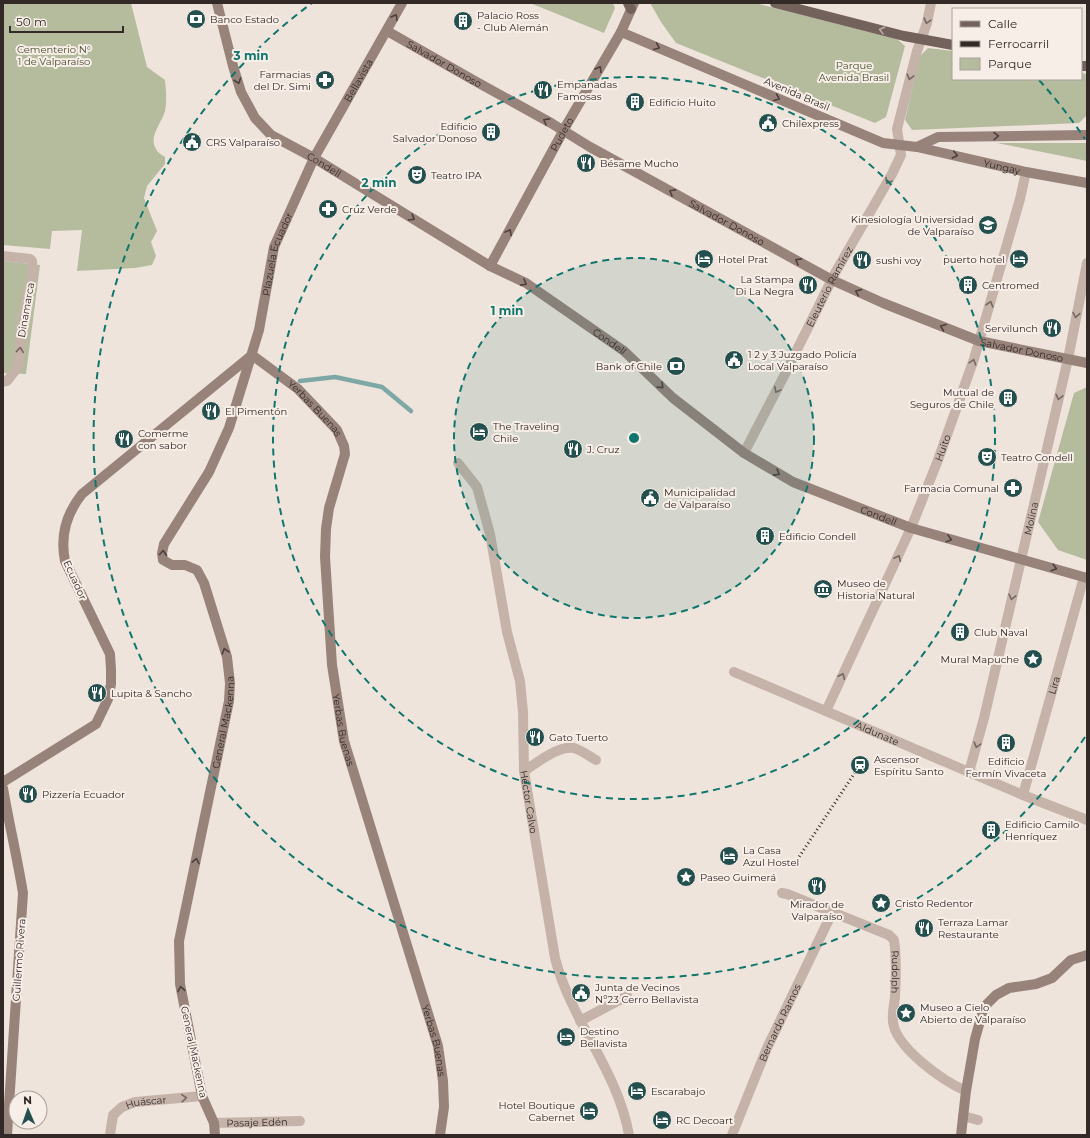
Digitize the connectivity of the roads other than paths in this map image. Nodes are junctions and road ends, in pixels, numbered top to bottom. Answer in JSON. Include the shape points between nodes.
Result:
{"nodes":[{"id":1,"x":217,"y":3,"type":"edge"},
{"id":2,"x":402,"y":3,"type":"edge"},
{"id":3,"x":776,"y":3,"type":"edge"},
{"id":4,"x":931,"y":3,"type":"edge"},
{"id":5,"x":631,"y":5,"type":"edge"},
{"id":6,"x":387,"y":30,"type":"junction"},
{"id":7,"x":621,"y":32,"type":"junction"},
{"id":8,"x":920,"y":39,"type":"junction"},
{"id":9,"x":952,"y":44,"type":"edge"},
{"id":10,"x":563,"y":131,"type":"junction"},
{"id":11,"x":1087,"y":135,"type":"edge"},
{"id":12,"x":898,"y":145,"type":"junction"},
{"id":13,"x":917,"y":147,"type":"junction"},
{"id":14,"x":314,"y":158,"type":"junction"},
{"id":15,"x":1026,"y":172,"type":"junction"},
{"id":16,"x":1087,"y":183,"type":"edge"},
{"id":17,"x":3,"y":256,"type":"edge"},
{"id":18,"x":1087,"y":263,"type":"edge"},
{"id":19,"x":490,"y":266,"type":"junction"},
{"id":20,"x":832,"y":280,"type":"junction"},
{"id":21,"x":979,"y":341,"type":"junction"},
{"id":22,"x":252,"y":355,"type":"junction"},
{"id":23,"x":1068,"y":359,"type":"junction"},
{"id":24,"x":1087,"y":363,"type":"edge"},
{"id":25,"x":3,"y":382,"type":"edge"},
{"id":26,"x":744,"y":453,"type":"junction"},
{"id":27,"x":458,"y":463,"type":"dead end"},
{"id":28,"x":912,"y":528,"type":"junction"},
{"id":29,"x":1021,"y":558,"type":"junction"},
{"id":30,"x":1085,"y":577,"type":"edge"},
{"id":31,"x":734,"y":672,"type":"dead end"},
{"id":32,"x":826,"y":711,"type":"junction"},
{"id":33,"x":596,"y":760,"type":"dead end"},
{"id":34,"x":524,"y":771,"type":"junction"},
{"id":35,"x":970,"y":772,"type":"junction"},
{"id":36,"x":3,"y":782,"type":"edge"},
{"id":37,"x":3,"y":788,"type":"edge"},
{"id":38,"x":1023,"y":794,"type":"junction"},
{"id":39,"x":1087,"y":820,"type":"edge"},
{"id":40,"x":782,"y":893,"type":"dead end"},
{"id":41,"x":832,"y":913,"type":"junction"},
{"id":42,"x":1087,"y":955,"type":"edge"},
{"id":43,"x":627,"y":996,"type":"dead end"},
{"id":44,"x":580,"y":1021,"type":"junction"},
{"id":45,"x":966,"y":1091,"type":"junction"},
{"id":46,"x":202,"y":1096,"type":"junction"},
{"id":47,"x":963,"y":1116,"type":"junction"},
{"id":48,"x":978,"y":1120,"type":"dead end"},
{"id":49,"x":300,"y":1121,"type":"dead end"},
{"id":50,"x":214,"y":1123,"type":"junction"},
{"id":51,"x":7,"y":1135,"type":"edge"},
{"id":52,"x":110,"y":1135,"type":"edge"},
{"id":53,"x":215,"y":1135,"type":"edge"},
{"id":54,"x":440,"y":1135,"type":"edge"},
{"id":55,"x":629,"y":1135,"type":"edge"},
{"id":56,"x":732,"y":1135,"type":"edge"},
{"id":57,"x":961,"y":1135,"type":"edge"}],
"edges":[{"from":1,"to":14,"type":"main road","name":"Condell","one_way":true,"via":[[233,66],[255,118],[271,135]]},
{"from":6,"to":2,"type":"main road","name":"Bellavista","one_way":true},
{"from":8,"to":3,"type":"main road","one_way":true},
{"from":4,"to":8,"type":"street","name":"Eleuterio Ramírez","one_way":true,"via":[[927,23]]},
{"from":5,"to":7,"type":"main road","name":"Pudeto"},
{"from":10,"to":6,"type":"main road","name":"Salvador Donoso","one_way":true},
{"from":6,"to":14,"type":"main road","name":"Bellavista"},
{"from":10,"to":7,"type":"main road","name":"Pudeto","one_way":true},
{"from":7,"to":12,"type":"main road","name":"Avenida Brasil","one_way":true,"via":[[874,140]]},
{"from":8,"to":9,"type":"main road"},
{"from":8,"to":12,"type":"street","name":"Eleuterio Ramírez","one_way":true,"via":[[897,128]]},
{"from":19,"to":10,"type":"main road","name":"Pudeto","one_way":true},
{"from":20,"to":10,"type":"main road","name":"Salvador Donoso","one_way":true},
{"from":13,"to":11,"type":"main road","one_way":true,"via":[[938,137]]},
{"from":12,"to":13,"type":"main road","name":"Avenida Brasil"},
{"from":12,"to":20,"type":"street","name":"Eleuterio Ramírez","one_way":true,"via":[[900,155],[892,174]]},
{"from":13,"to":15,"type":"main road","name":"Yungay","one_way":true},
{"from":14,"to":19,"type":"main road","name":"Condell","one_way":true},
{"from":14,"to":22,"type":"main road","name":"Plazuela Ecuador","via":[[274,246]]},
{"from":15,"to":16,"type":"main road","name":"Yungay"},
{"from":21,"to":15,"type":"street","name":"Huito","one_way":true},
{"from":25,"to":17,"type":"street","name":"Dinamarca","one_way":true,"via":[[7,381],[18,367],[22,318],[33,272],[30,259]]},
{"from":18,"to":23,"type":"street","name":"Molina","one_way":true},
{"from":19,"to":26,"type":"main road","name":"Condell","one_way":true,"via":[[526,284],[624,351],[673,398]]},
{"from":21,"to":20,"type":"main road","name":"Salvador Donoso","one_way":true},
{"from":20,"to":26,"type":"street","name":"Eleuterio Ramírez","one_way":true},
{"from":21,"to":23,"type":"main road","name":"Salvador Donoso"},
{"from":28,"to":21,"type":"street","name":"Huito","one_way":true,"via":[[957,410]]},
{"from":22,"to":36,"type":"main road","name":"Ecuador","via":[[75,502],[66,523],[63,552],[110,654],[108,699],[96,724]]},
{"from":46,"to":22,"type":"main road","name":"General Mackenna","one_way":true,"via":[[180,984],[179,941],[229,706],[230,683],[227,656],[204,582],[197,570],[185,565],[172,565],[163,560],[162,553],[164,544],[209,472],[229,428]]},
{"from":22,"to":54,"type":"main road","name":"Yerbas Buenas","via":[[298,389],[337,430],[344,446],[345,454],[329,508],[325,557],[336,690],[344,741],[438,1046],[444,1107]]},
{"from":23,"to":24,"type":"main road","name":"Salvador Donoso"},
{"from":23,"to":29,"type":"street","name":"Molina","one_way":true},
{"from":26,"to":28,"type":"main road","name":"Condell","one_way":true,"via":[[793,482]]},
{"from":27,"to":34,"type":"street","name":"Héctor Calvo","via":[[477,487],[490,534],[507,632],[520,680]]},
{"from":28,"to":29,"type":"main road","name":"Condell","one_way":true},
{"from":32,"to":28,"type":"street","name":"Huito","one_way":true},
{"from":29,"to":30,"type":"main road","name":"Condell","one_way":true},
{"from":29,"to":35,"type":"street","name":"Molina","one_way":true},
{"from":30,"to":38,"type":"street","name":"Lira"},
{"from":31,"to":32,"type":"street","name":"Aldunate"},
{"from":32,"to":35,"type":"street","name":"Aldunate"},
{"from":33,"to":34,"type":"street","via":[[575,748],[566,747]]},
{"from":34,"to":44,"type":"street","name":"Héctor Calvo","via":[[555,958]]},
{"from":35,"to":38,"type":"street","name":"Aldunate"},
{"from":37,"to":51,"type":"main road","name":"Guillermo Rivera","via":[[23,893]]},
{"from":38,"to":39,"type":"street","name":"Aldunate"},
{"from":40,"to":41,"type":"street","name":"Rudolph"},
{"from":41,"to":45,"type":"street","name":"Rudolph","via":[[889,935],[894,940],[897,964],[893,1022],[897,1034],[913,1054],[940,1077]]},
{"from":41,"to":56,"type":"street","name":"Bernardo Ramos","via":[[767,1048]]},
{"from":42,"to":45,"type":"main road","via":[[1071,960],[1052,978],[1036,984],[1009,988],[996,995],[984,1007],[975,1039]]},
{"from":43,"to":44,"type":"street"},
{"from":44,"to":55,"type":"street","name":"Héctor Calvo","via":[[620,1101]]},
{"from":45,"to":47,"type":"main road"},
{"from":46,"to":50,"type":"main road","name":"General Mackenna"},
{"from":52,"to":46,"type":"street","name":"Huáscar","one_way":true,"via":[[113,1115],[122,1107],[135,1102]]},
{"from":47,"to":48,"type":"street"},
{"from":47,"to":57,"type":"main road"},
{"from":49,"to":50,"type":"street","name":"Pasaje Edén"},
{"from":50,"to":53,"type":"main road","name":"General Mackenna"}]}
